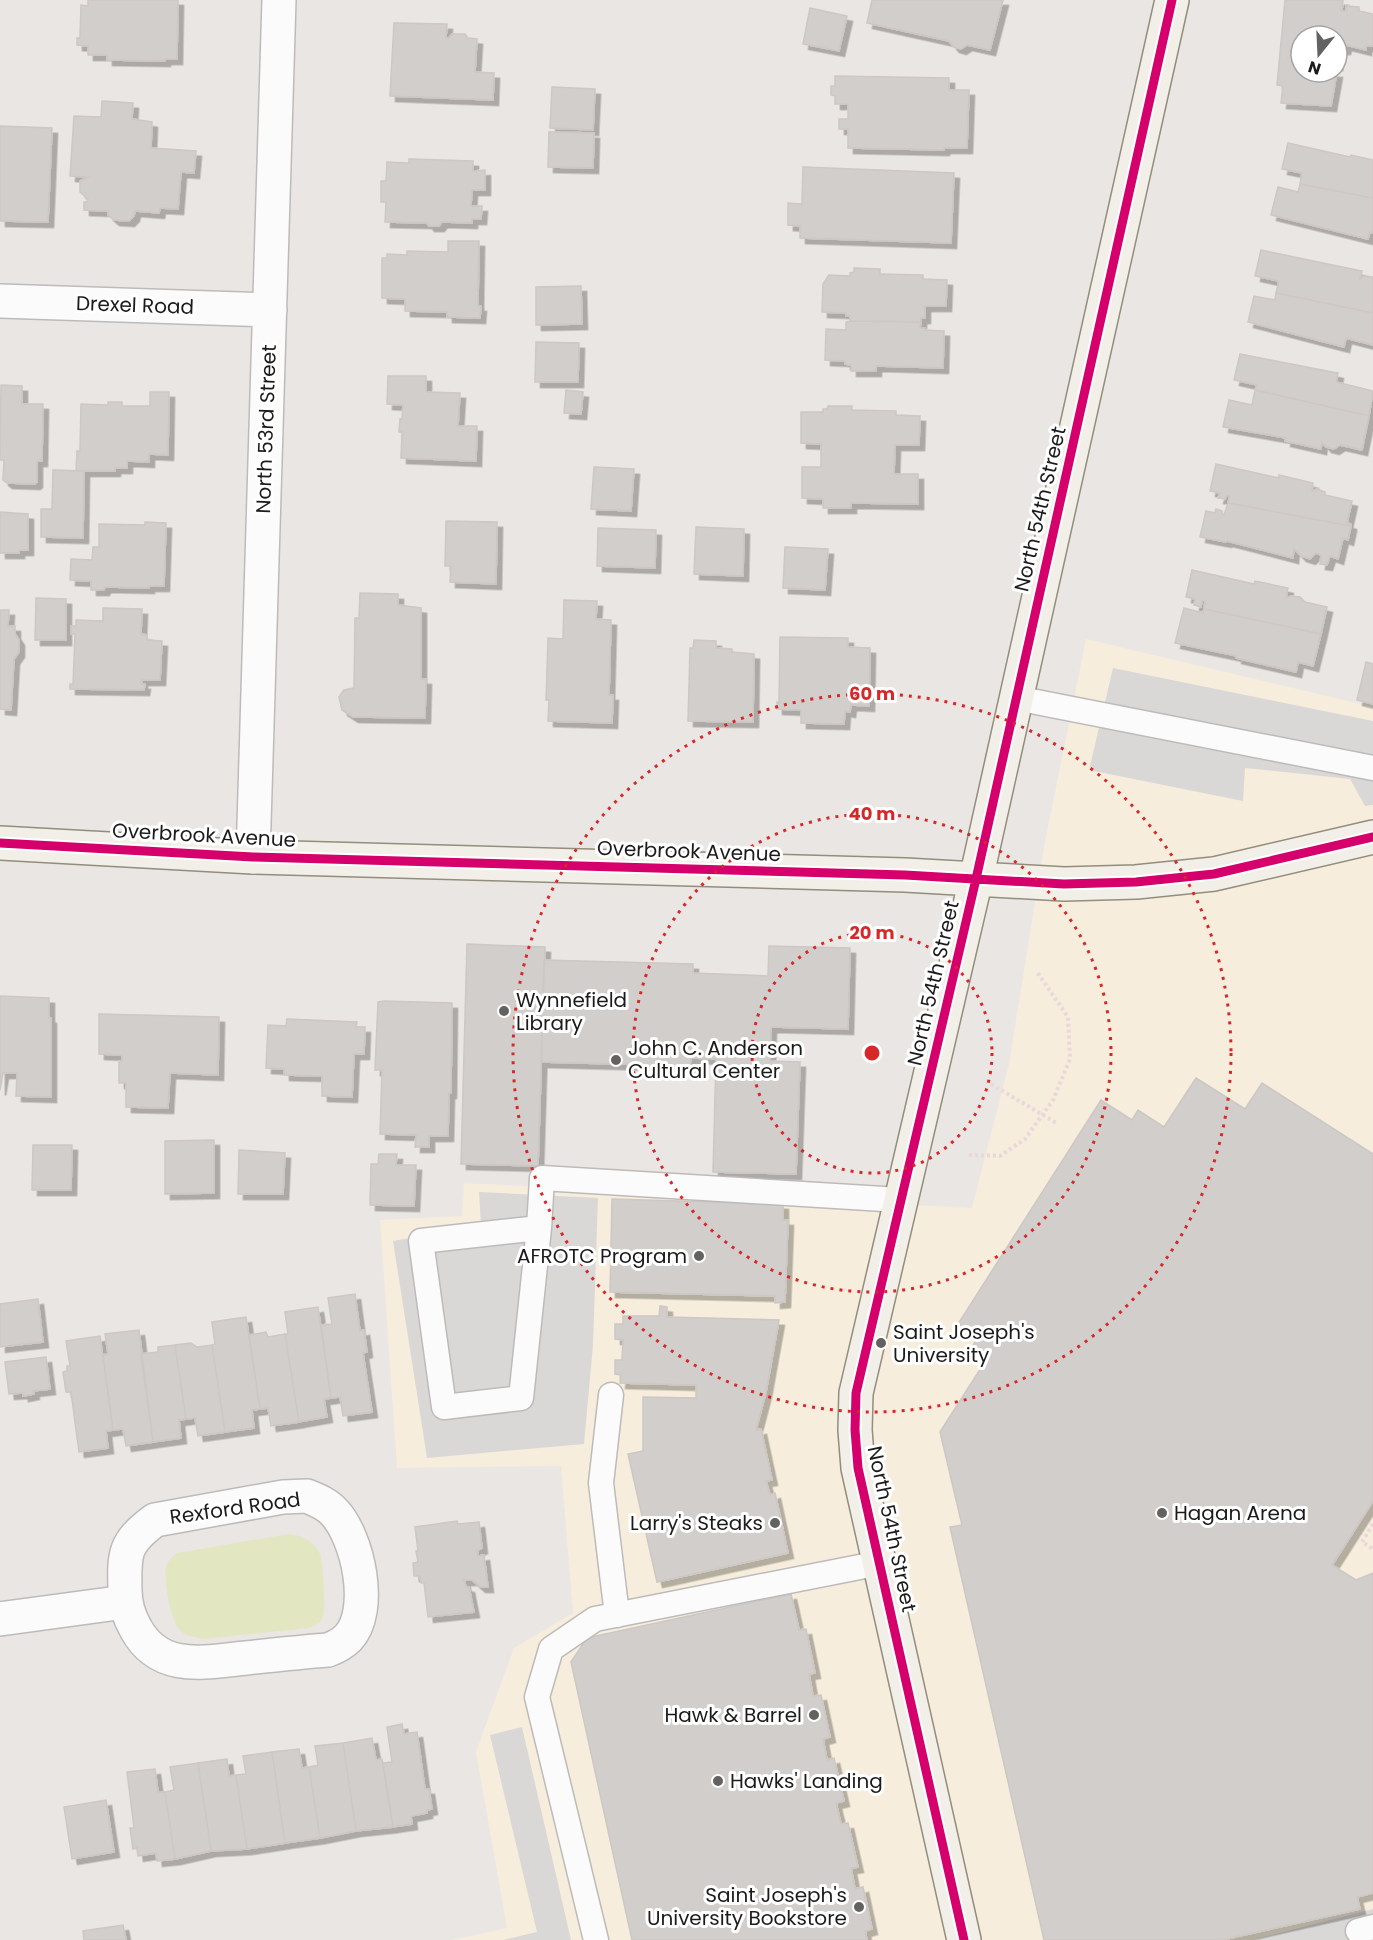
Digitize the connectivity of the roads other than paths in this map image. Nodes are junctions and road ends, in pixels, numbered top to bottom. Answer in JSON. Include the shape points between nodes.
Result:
{"nodes":[{"id":1,"x":279,"y":0,"type":"edge"},
{"id":2,"x":1172,"y":0,"type":"edge"},
{"id":3,"x":0,"y":301,"type":"edge"},
{"id":4,"x":270,"y":310,"type":"junction"},
{"id":5,"x":1016,"y":698,"type":"junction"},
{"id":6,"x":1373,"y":768,"type":"edge"},
{"id":7,"x":1373,"y":837,"type":"edge"},
{"id":8,"x":0,"y":843,"type":"edge"},
{"id":9,"x":253,"y":857,"type":"junction"},
{"id":10,"x":976,"y":879,"type":"junction"},
{"id":11,"x":900,"y":1200,"type":"junction"},
{"id":12,"x":539,"y":1228,"type":"junction"},
{"id":13,"x":611,"y":1395,"type":"dead end"},
{"id":14,"x":880,"y":1563,"type":"junction"},
{"id":15,"x":125,"y":1602,"type":"junction"},
{"id":16,"x":617,"y":1615,"type":"junction"},
{"id":17,"x":0,"y":1619,"type":"edge"},
{"id":18,"x":596,"y":1940,"type":"edge"},
{"id":19,"x":964,"y":1940,"type":"edge"}],
"edges":[{"from":1,"to":4,"type":"street","name":"North 53rd Street"},
{"from":2,"to":5,"type":"street","name":"North 54th Street"},
{"from":3,"to":4,"type":"street","name":"Drexel Road"},
{"from":4,"to":9,"type":"street","name":"North 53rd Street"},
{"from":5,"to":6,"type":"lane"},
{"from":5,"to":10,"type":"street","name":"North 54th Street"},
{"from":7,"to":10,"type":"street","name":"Overbrook Avenue","via":[[1214,874],[1064,884]]},
{"from":8,"to":9,"type":"street","name":"Overbrook Avenue"},
{"from":9,"to":10,"type":"street","name":"Overbrook Avenue"},
{"from":10,"to":11,"type":"street","name":"North 54th Street"},
{"from":11,"to":12,"type":"lane","via":[[542,1178]]},
{"from":11,"to":14,"type":"street","name":"North 54th Street","via":[[859,1377],[855,1411],[858,1468]]},
{"from":12,"to":12,"type":"lane","via":[[520,1398],[444,1407],[421,1241]]},
{"from":13,"to":16,"type":"lane","via":[[602,1483]]},
{"from":14,"to":16,"type":"lane"},
{"from":14,"to":19,"type":"street","name":"North 54th Street"},
{"from":15,"to":15,"type":"street","name":"Rexford Road","via":[[141,1638],[172,1660],[195,1662],[328,1650],[350,1636],[356,1624],[360,1567],[335,1512],[306,1496],[283,1497],[155,1520],[129,1546],[124,1561]]},
{"from":15,"to":17,"type":"street"},
{"from":16,"to":18,"type":"lane","via":[[595,1619],[551,1649],[537,1697]]}]}
